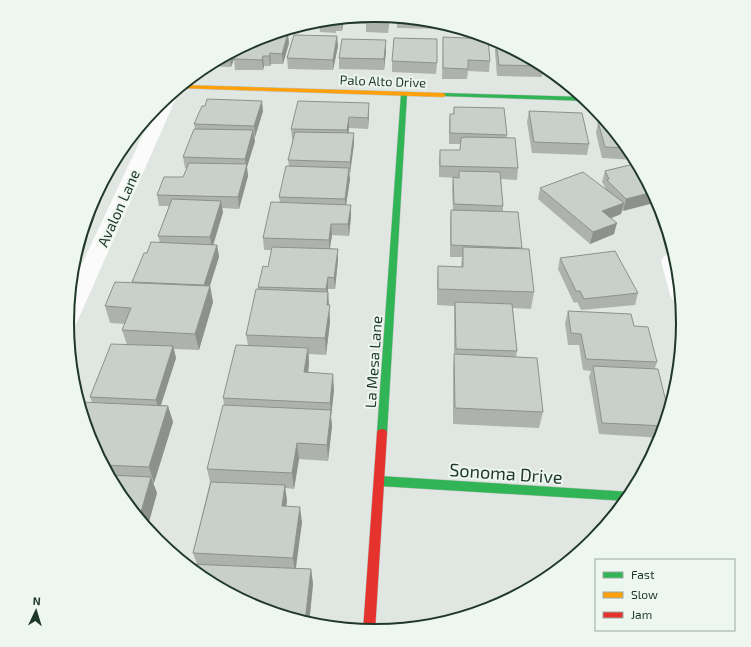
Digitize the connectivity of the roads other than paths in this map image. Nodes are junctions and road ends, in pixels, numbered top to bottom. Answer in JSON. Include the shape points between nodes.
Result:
{"nodes":[{"id":1,"x":188,"y":87,"type":"edge"},
{"id":2,"x":404,"y":94,"type":"junction"},
{"id":3,"x":576,"y":99,"type":"edge"},
{"id":4,"x":163,"y":109,"type":"edge"},
{"id":5,"x":75,"y":302,"type":"edge"},
{"id":6,"x":379,"y":481,"type":"junction"},
{"id":7,"x":622,"y":497,"type":"edge"},
{"id":8,"x":369,"y":625,"type":"edge"}],
"edges":[{"from":1,"to":2,"type":"street","name":"Palo Alto Drive"},
{"from":2,"to":3,"type":"street","name":"Palo Alto Drive"},
{"from":2,"to":6,"type":"street","name":"La Mesa Lane"},
{"from":4,"to":5,"type":"street","name":"Avalon Lane"},
{"from":6,"to":7,"type":"street","name":"Sonoma Drive"},
{"from":6,"to":8,"type":"street","name":"La Mesa Lane"}]}
